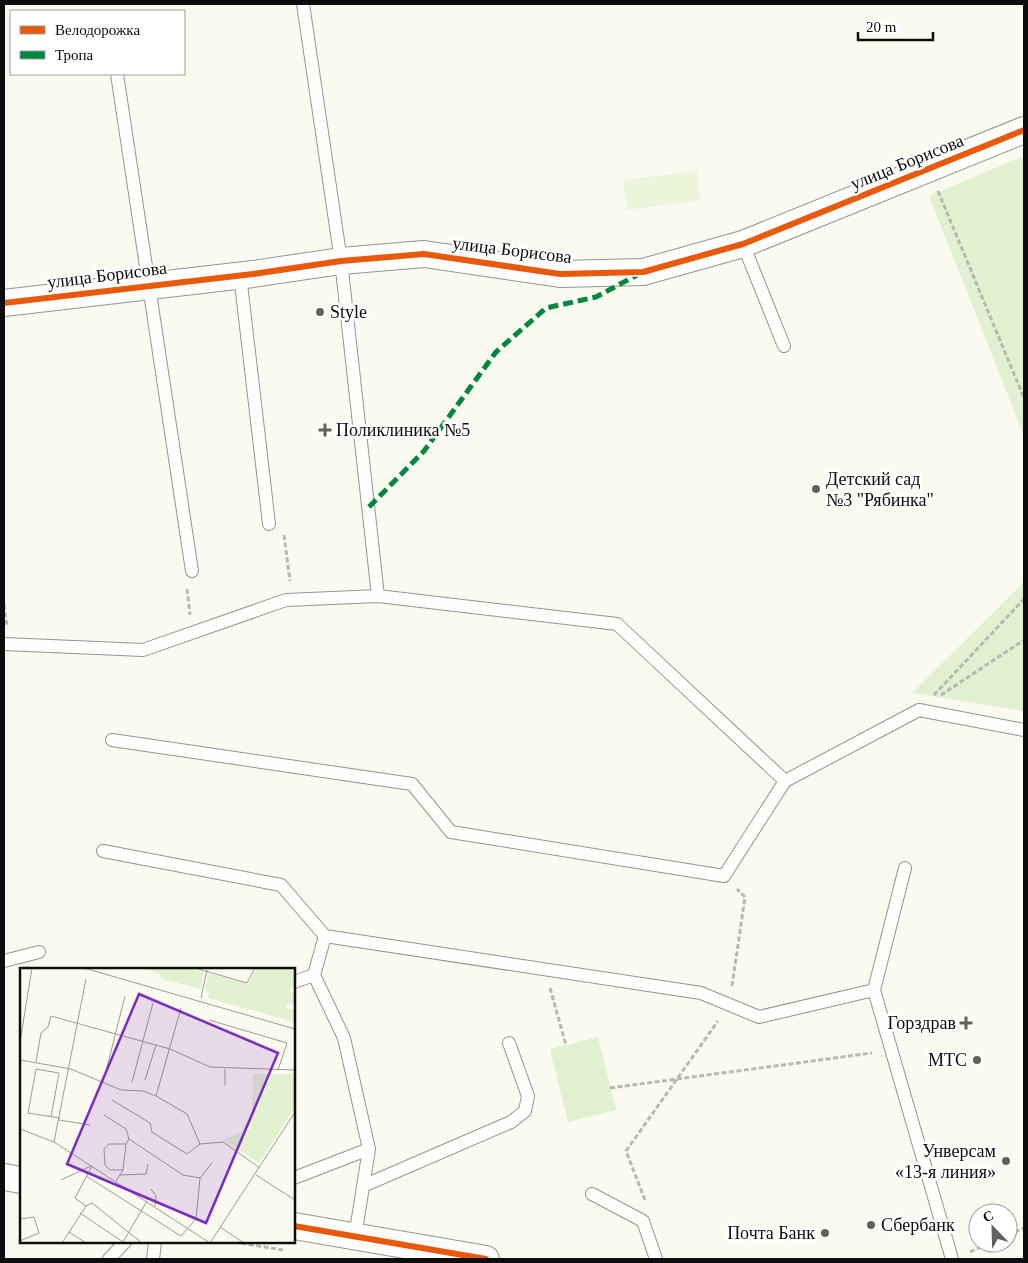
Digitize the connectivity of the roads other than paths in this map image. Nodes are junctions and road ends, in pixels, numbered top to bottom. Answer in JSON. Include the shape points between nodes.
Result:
{"nodes":[{"id":1,"x":303,"y":4,"type":"edge"},
{"id":2,"x":117,"y":75,"type":"edge"},
{"id":3,"x":1024,"y":130,"type":"edge"},
{"id":4,"x":743,"y":244,"type":"junction"},
{"id":5,"x":341,"y":261,"type":"junction"},
{"id":6,"x":240,"y":275,"type":"junction"},
{"id":7,"x":150,"y":286,"type":"junction"},
{"id":8,"x":4,"y":303,"type":"edge"},
{"id":9,"x":784,"y":346,"type":"dead end"},
{"id":10,"x":269,"y":524,"type":"dead end"},
{"id":11,"x":192,"y":571,"type":"dead end"},
{"id":12,"x":378,"y":596,"type":"junction"},
{"id":13,"x":4,"y":644,"type":"edge"},
{"id":14,"x":1024,"y":730,"type":"edge"},
{"id":15,"x":112,"y":740,"type":"dead end"},
{"id":16,"x":785,"y":781,"type":"junction"},
{"id":17,"x":103,"y":851,"type":"dead end"},
{"id":18,"x":905,"y":868,"type":"dead end"},
{"id":19,"x":325,"y":936,"type":"junction"},
{"id":20,"x":39,"y":952,"type":"dead end"},
{"id":21,"x":4,"y":961,"type":"edge"},
{"id":22,"x":314,"y":975,"type":"junction"},
{"id":23,"x":295,"y":982,"type":"edge"},
{"id":24,"x":874,"y":990,"type":"junction"},
{"id":25,"x":509,"y":1043,"type":"dead end"},
{"id":26,"x":369,"y":1149,"type":"junction"},
{"id":27,"x":4,"y":1177,"type":"edge"},
{"id":28,"x":295,"y":1178,"type":"edge"},
{"id":29,"x":20,"y":1180,"type":"edge"},
{"id":30,"x":363,"y":1186,"type":"junction"},
{"id":31,"x":592,"y":1194,"type":"dead end"},
{"id":32,"x":295,"y":1226,"type":"edge"},
{"id":33,"x":355,"y":1237,"type":"junction"},
{"id":34,"x":124,"y":1243,"type":"edge"},
{"id":35,"x":155,"y":1243,"type":"edge"},
{"id":36,"x":110,"y":1259,"type":"edge"},
{"id":37,"x":153,"y":1259,"type":"edge"},
{"id":38,"x":486,"y":1259,"type":"edge"},
{"id":39,"x":656,"y":1259,"type":"edge"},
{"id":40,"x":952,"y":1259,"type":"edge"}],
"edges":[{"from":1,"to":5,"type":"lane"},
{"from":2,"to":7,"type":"lane"},
{"from":3,"to":4,"type":"street","name":"улица Борисова"},
{"from":4,"to":5,"type":"street","name":"улица Борисова","via":[[643,272],[560,274],[424,254]]},
{"from":4,"to":9,"type":"lane"},
{"from":5,"to":6,"type":"street","name":"улица Борисова"},
{"from":5,"to":12,"type":"lane"},
{"from":6,"to":7,"type":"street","name":"улица Борисова"},
{"from":6,"to":10,"type":"lane"},
{"from":7,"to":8,"type":"street","name":"улица Борисова"},
{"from":7,"to":11,"type":"lane"},
{"from":12,"to":13,"type":"lane","via":[[286,600],[143,650]]},
{"from":12,"to":16,"type":"lane","via":[[617,624]]},
{"from":14,"to":16,"type":"lane","via":[[919,710]]},
{"from":15,"to":16,"type":"lane","via":[[412,784],[451,832],[724,876]]},
{"from":17,"to":19,"type":"lane","via":[[280,885]]},
{"from":18,"to":24,"type":"lane"},
{"from":19,"to":22,"type":"lane"},
{"from":19,"to":24,"type":"lane","via":[[701,993],[759,1017]]},
{"from":20,"to":21,"type":"lane"},
{"from":22,"to":23,"type":"lane"},
{"from":22,"to":26,"type":"lane","via":[[344,1038]]},
{"from":24,"to":40,"type":"lane"},
{"from":25,"to":30,"type":"lane","via":[[528,1096],[525,1111],[511,1122]]},
{"from":26,"to":28,"type":"lane"},
{"from":26,"to":30,"type":"lane"},
{"from":27,"to":29,"type":"street"},
{"from":30,"to":33,"type":"lane"},
{"from":31,"to":39,"type":"lane","via":[[643,1221]]},
{"from":32,"to":33,"type":"street"},
{"from":33,"to":38,"type":"street"},
{"from":34,"to":36,"type":"lane"},
{"from":35,"to":37,"type":"lane"}]}
